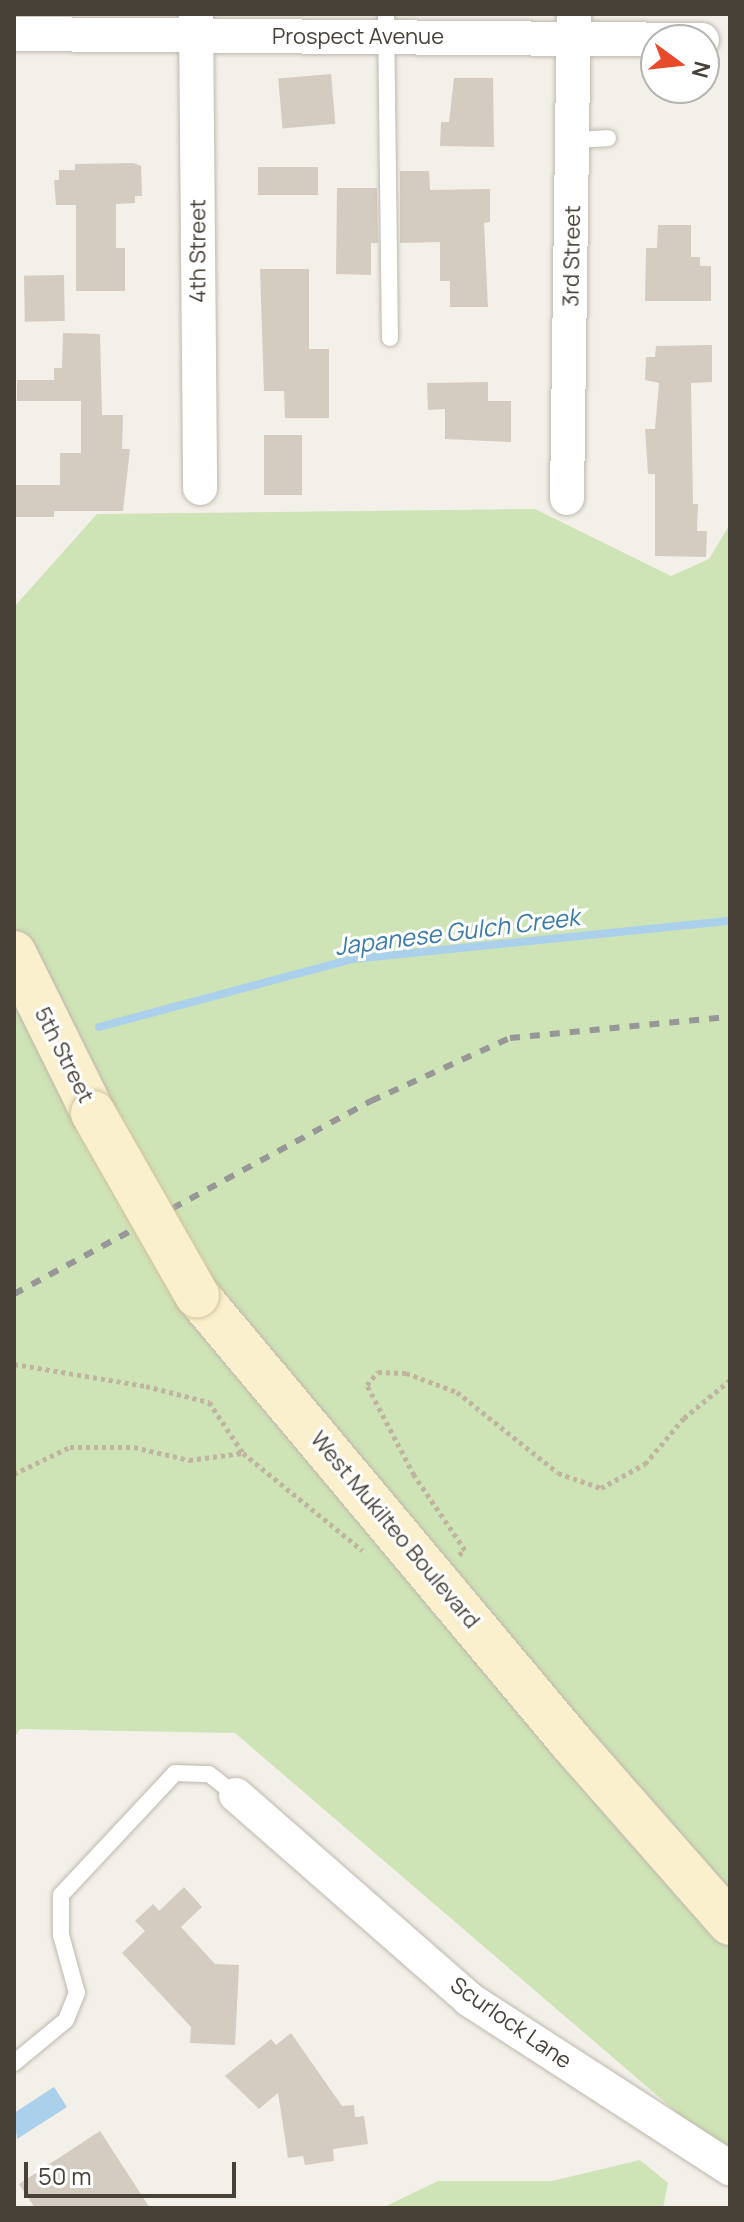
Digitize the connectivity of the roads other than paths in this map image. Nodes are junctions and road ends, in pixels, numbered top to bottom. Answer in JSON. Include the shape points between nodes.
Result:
{"nodes":[{"id":1,"x":196,"y":25,"type":"edge"},
{"id":2,"x":386,"y":25,"type":"edge"},
{"id":3,"x":574,"y":26,"type":"edge"},
{"id":4,"x":640,"y":33,"type":"edge"},
{"id":5,"x":14,"y":34,"type":"edge"},
{"id":6,"x":608,"y":138,"type":"dead end"},
{"id":7,"x":574,"y":140,"type":"junction"},
{"id":8,"x":390,"y":338,"type":"dead end"},
{"id":9,"x":200,"y":488,"type":"dead end"},
{"id":10,"x":567,"y":498,"type":"dead end"},
{"id":11,"x":14,"y":953,"type":"edge"},
{"id":12,"x":93,"y":1113,"type":"joint"},
{"id":13,"x":236,"y":1795,"type":"joint"},
{"id":14,"x":730,"y":1923,"type":"edge"},
{"id":15,"x":14,"y":2063,"type":"edge"},
{"id":16,"x":730,"y":2168,"type":"edge"}],
"edges":[{"from":1,"to":2,"type":"street","name":"Prospect Avenue"},
{"from":1,"to":5,"type":"street","name":"Prospect Avenue"},
{"from":1,"to":9,"type":"street","name":"4th Street"},
{"from":2,"to":3,"type":"street","name":"Prospect Avenue"},
{"from":2,"to":8,"type":"lane"},
{"from":3,"to":4,"type":"street","name":"Prospect Avenue"},
{"from":3,"to":7,"type":"street","name":"3rd Street"},
{"from":6,"to":7,"type":"lane"},
{"from":7,"to":10,"type":"street","name":"3rd Street"},
{"from":11,"to":12,"type":"main road","name":"5th Street"},
{"from":12,"to":14,"type":"main road","name":"West Mukilteo Boulevard","bridge":true,"via":[[197,1295]]},
{"from":13,"to":15,"type":"lane","via":[[209,1774],[175,1773],[61,1895],[61,1935],[77,1993],[66,2020]]},
{"from":13,"to":16,"type":"street","name":"Scurlock Lane","via":[[470,2000]]}]}
